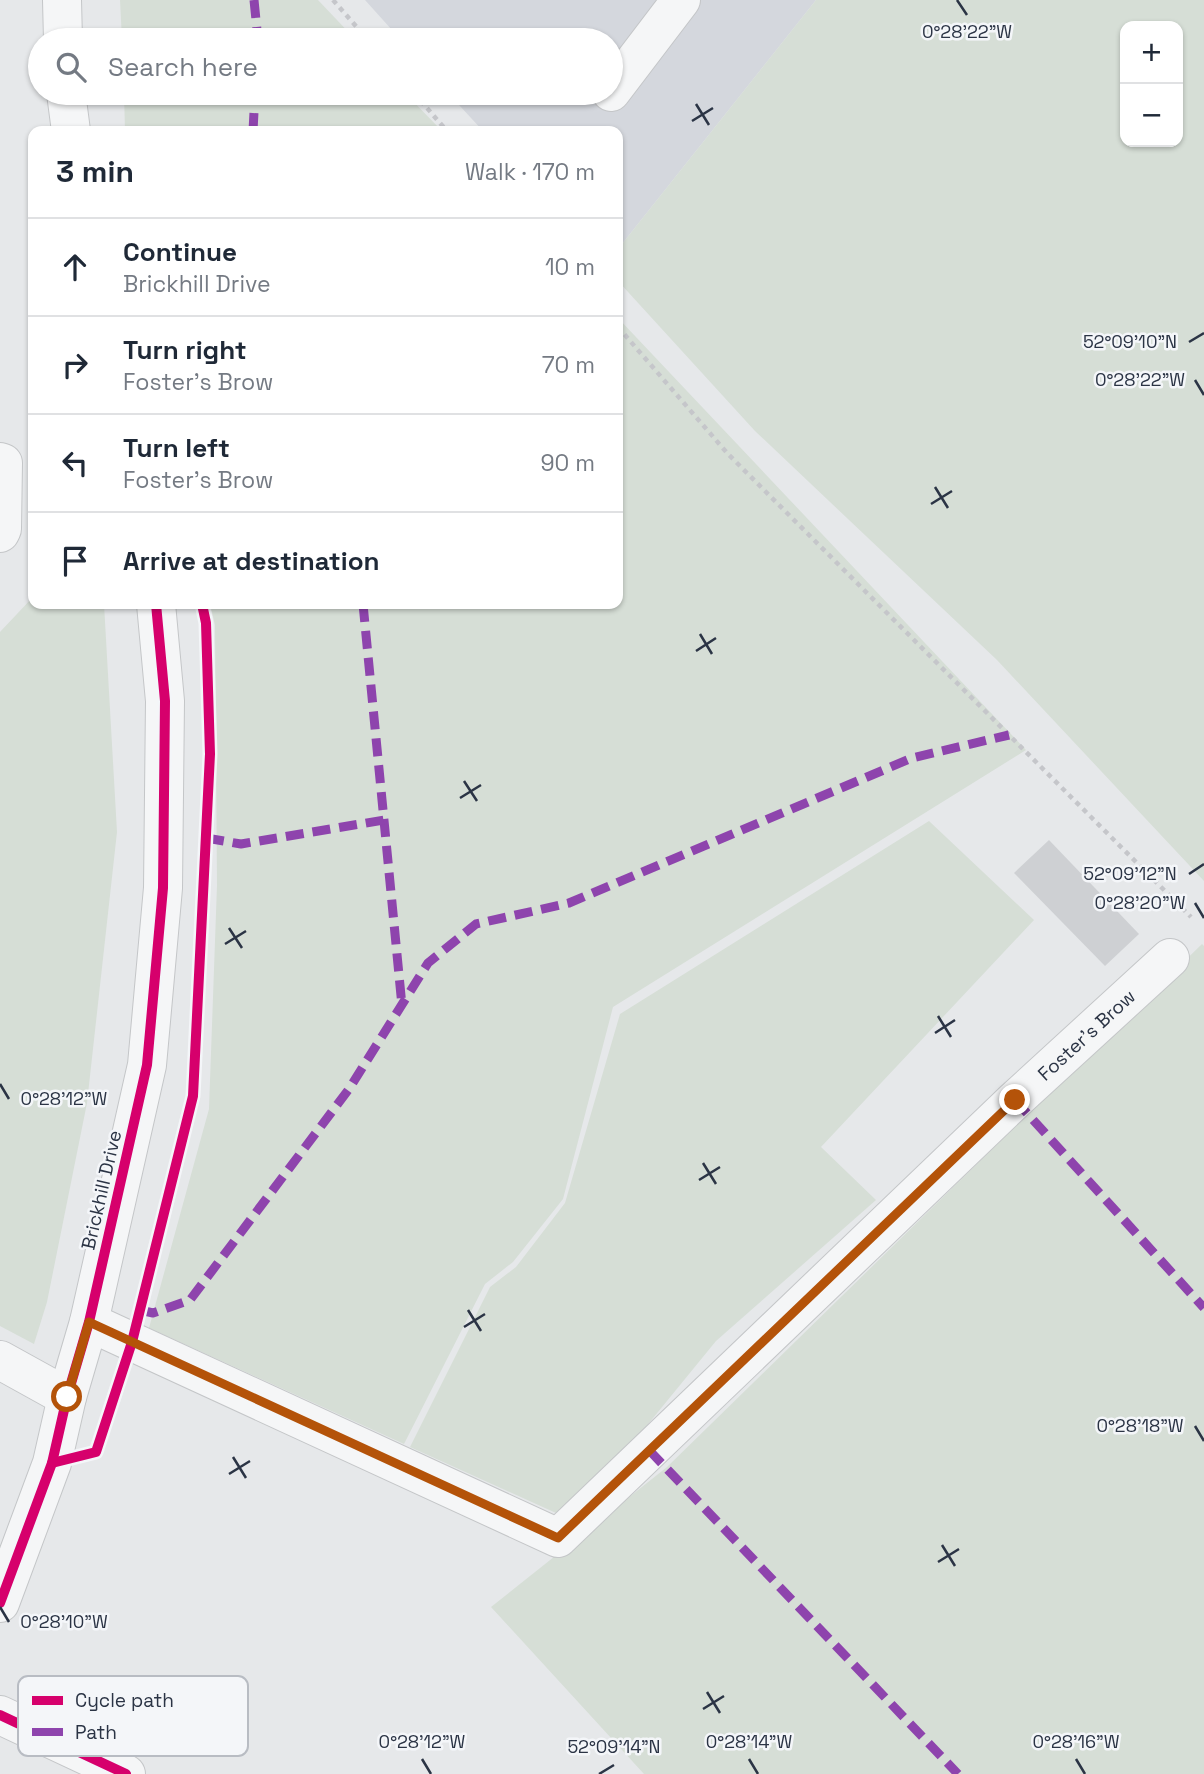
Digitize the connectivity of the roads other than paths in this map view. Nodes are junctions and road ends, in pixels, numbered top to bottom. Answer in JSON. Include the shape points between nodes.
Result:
{"nodes":[{"id":1,"x":62,"y":0,"type":"edge"},
{"id":2,"x":681,"y":0,"type":"edge"},
{"id":3,"x":63,"y":28,"type":"edge"},
{"id":4,"x":623,"y":73,"type":"edge"},
{"id":5,"x":68,"y":105,"type":"edge"},
{"id":6,"x":70,"y":126,"type":"edge"},
{"id":7,"x":2,"y":462,"type":"edge"},
{"id":8,"x":0,"y":533,"type":"edge"},
{"id":9,"x":156,"y":609,"type":"edge"},
{"id":10,"x":1170,"y":958,"type":"dead end"},
{"id":11,"x":89,"y":1322,"type":"junction"},
{"id":12,"x":0,"y":1360,"type":"edge"},
{"id":13,"x":67,"y":1397,"type":"junction"},
{"id":14,"x":0,"y":1603,"type":"edge"},
{"id":15,"x":0,"y":1715,"type":"edge"},
{"id":16,"x":18,"y":1723,"type":"edge"},
{"id":17,"x":88,"y":1756,"type":"edge"},
{"id":18,"x":126,"y":1774,"type":"edge"}],
"edges":[{"from":1,"to":3,"type":"street"},
{"from":2,"to":4,"type":"street"},
{"from":5,"to":6,"type":"street"},
{"from":7,"to":8,"type":"street"},
{"from":9,"to":11,"type":"street","name":"Brickhill Drive","via":[[165,701],[163,888],[147,1065]]},
{"from":10,"to":11,"type":"street","name":"Foster's Brow","via":[[1015,1100],[558,1538]]},
{"from":11,"to":13,"type":"street","name":"Brickhill Drive"},
{"from":12,"to":13,"type":"street"},
{"from":13,"to":14,"type":"street","name":"Brickhill Drive","via":[[52,1463]]},
{"from":15,"to":16,"type":"street"},
{"from":17,"to":18,"type":"street"}]}
